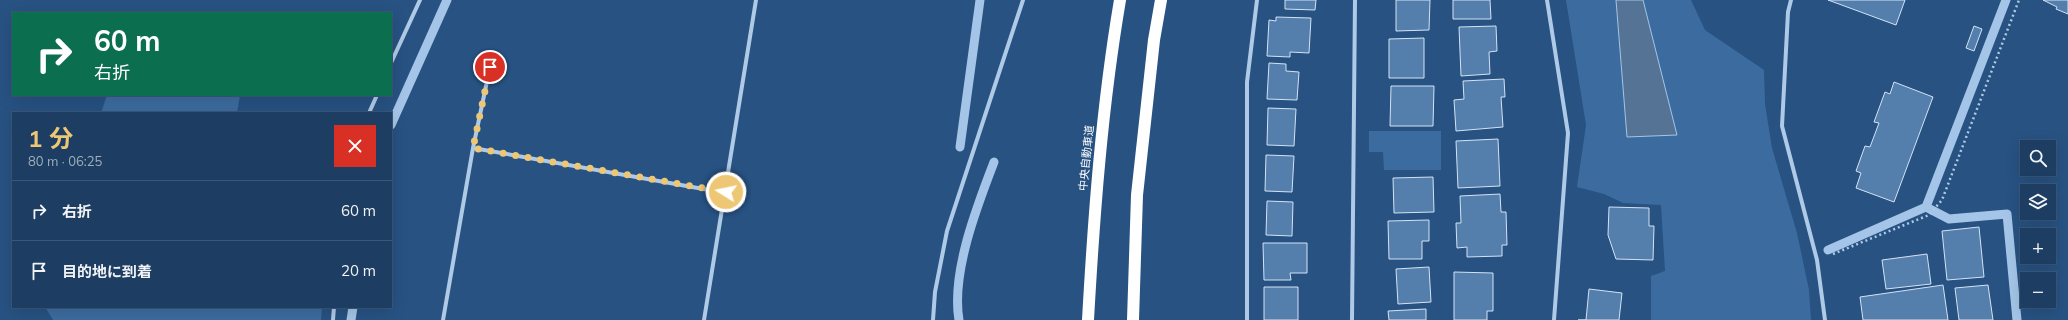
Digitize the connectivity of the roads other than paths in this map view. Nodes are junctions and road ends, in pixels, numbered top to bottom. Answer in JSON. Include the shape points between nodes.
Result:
{"nodes":[{"id":1,"x":420,"y":0,"type":"edge"},
{"id":2,"x":756,"y":0,"type":"edge"},
{"id":3,"x":1023,"y":0,"type":"edge"},
{"id":4,"x":1120,"y":0,"type":"edge"},
{"id":5,"x":1161,"y":0,"type":"edge"},
{"id":6,"x":1256,"y":0,"type":"edge"},
{"id":7,"x":1355,"y":0,"type":"edge"},
{"id":8,"x":1547,"y":0,"type":"edge"},
{"id":9,"x":1791,"y":0,"type":"edge"},
{"id":10,"x":392,"y":61,"type":"edge"},
{"id":11,"x":490,"y":67,"type":"dead end"},
{"id":12,"x":377,"y":96,"type":"edge"},
{"id":13,"x":369,"y":112,"type":"edge"},
{"id":14,"x":473,"y":148,"type":"junction"},
{"id":15,"x":726,"y":192,"type":"junction"},
{"id":16,"x":334,"y":308,"type":"edge"},
{"id":17,"x":333,"y":320,"type":"edge"},
{"id":18,"x":443,"y":320,"type":"edge"},
{"id":19,"x":704,"y":320,"type":"edge"},
{"id":20,"x":933,"y":320,"type":"edge"},
{"id":21,"x":1088,"y":320,"type":"edge"},
{"id":22,"x":1133,"y":320,"type":"edge"},
{"id":23,"x":1246,"y":320,"type":"edge"},
{"id":24,"x":1352,"y":320,"type":"edge"},
{"id":25,"x":1554,"y":320,"type":"edge"},
{"id":26,"x":1825,"y":320,"type":"edge"}],
"edges":[{"from":1,"to":10,"type":"street"},
{"from":2,"to":15,"type":"street"},
{"from":3,"to":20,"type":"street","via":[[947,231],[935,292]]},
{"from":4,"to":21,"type":"highway","name":"中央自動車道","via":[[1109,65],[1095,197]]},
{"from":5,"to":22,"type":"highway","via":[[1154,40],[1137,195]]},
{"from":6,"to":23,"type":"street","via":[[1247,82]]},
{"from":7,"to":24,"type":"street"},
{"from":8,"to":25,"type":"street","via":[[1568,133]]},
{"from":9,"to":26,"type":"street","via":[[1788,12],[1782,126],[1817,260]]},
{"from":11,"to":14,"type":"street"},
{"from":12,"to":13,"type":"street"},
{"from":14,"to":15,"type":"street"},
{"from":14,"to":18,"type":"street"},
{"from":15,"to":19,"type":"street"},
{"from":16,"to":17,"type":"street"}]}
